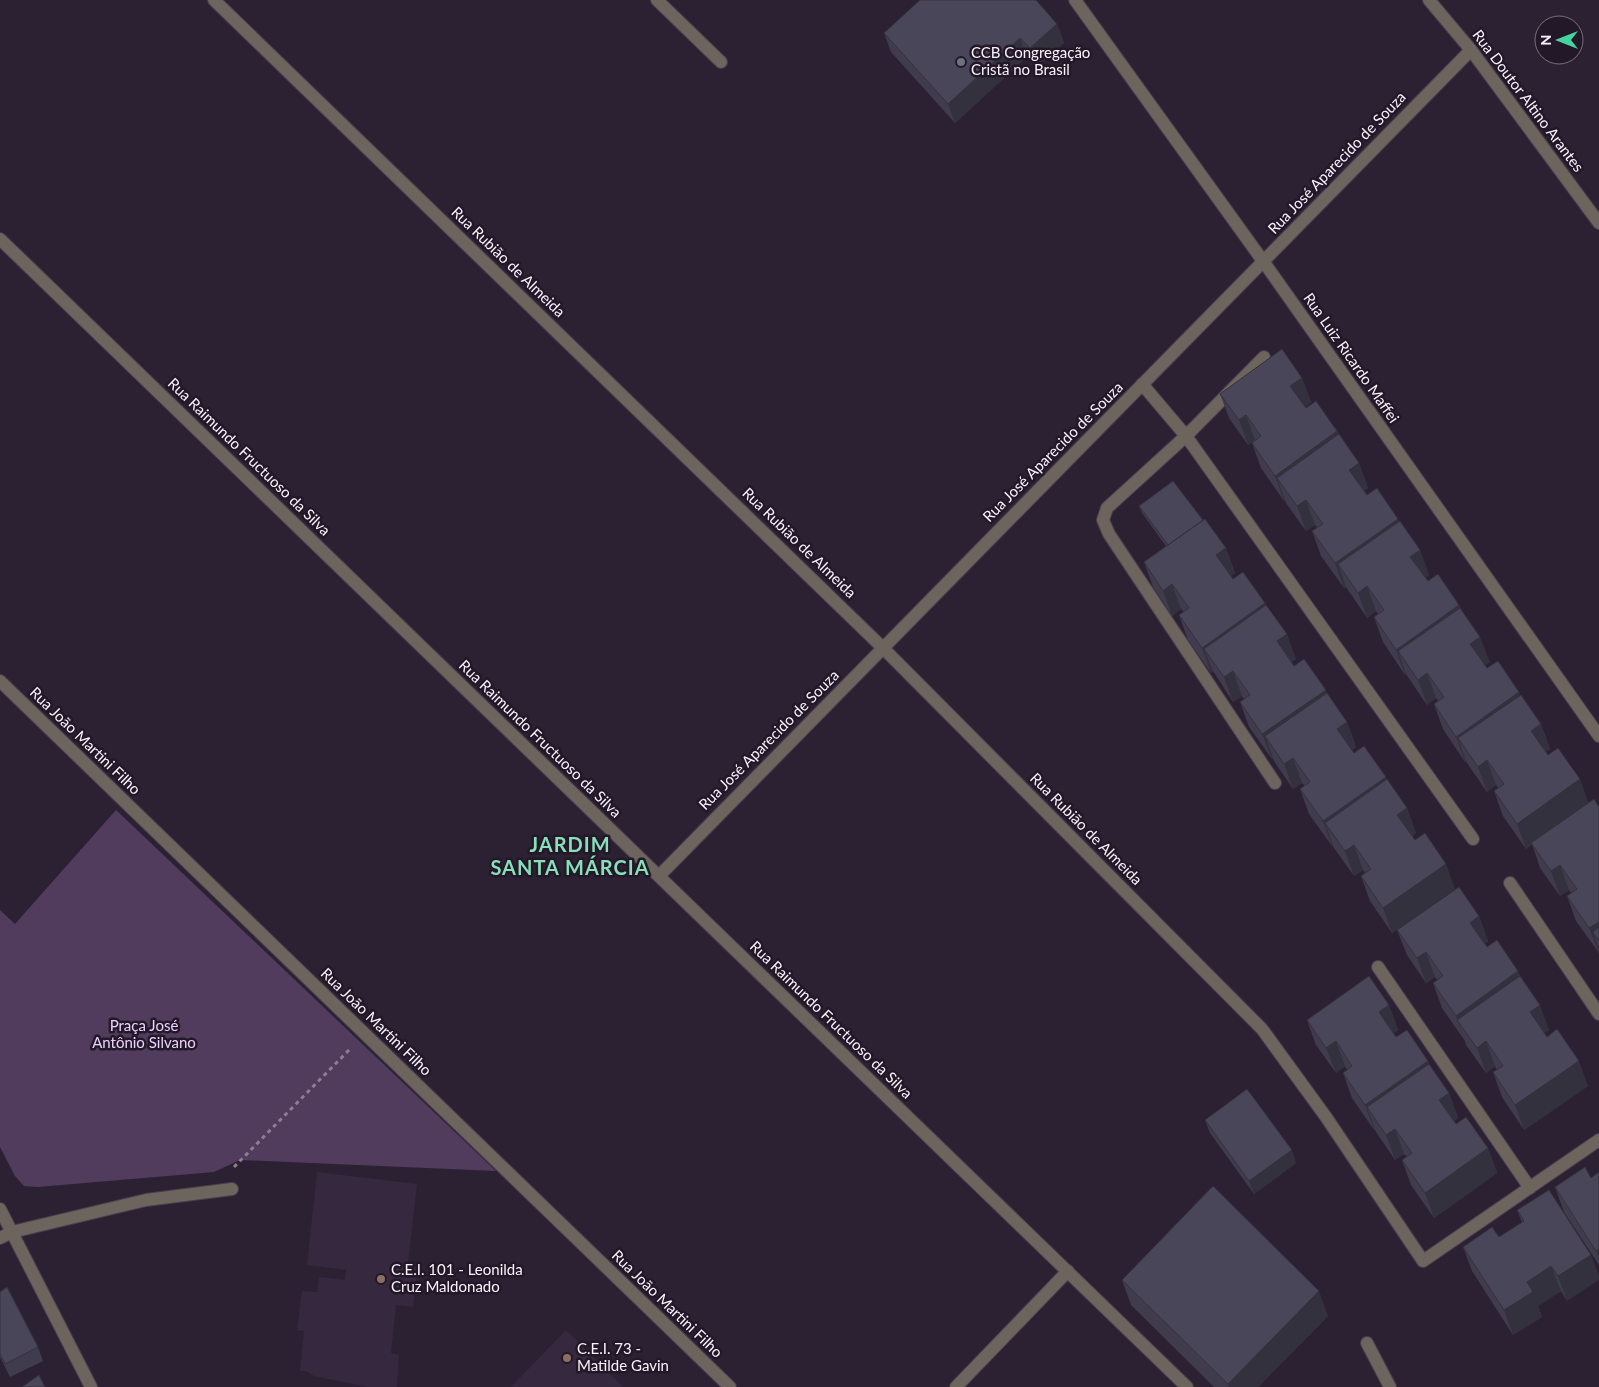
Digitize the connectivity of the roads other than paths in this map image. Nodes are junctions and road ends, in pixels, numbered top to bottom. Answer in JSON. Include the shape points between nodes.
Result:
{"nodes":[{"id":1,"x":214,"y":0,"type":"edge"},
{"id":2,"x":658,"y":0,"type":"edge"},
{"id":3,"x":1075,"y":0,"type":"edge"},
{"id":4,"x":1428,"y":0,"type":"edge"},
{"id":5,"x":1470,"y":50,"type":"junction"},
{"id":6,"x":720,"y":62,"type":"dead end"},
{"id":7,"x":1599,"y":224,"type":"edge"},
{"id":8,"x":0,"y":239,"type":"edge"},
{"id":9,"x":1263,"y":261,"type":"junction"},
{"id":10,"x":1264,"y":358,"type":"dead end"},
{"id":11,"x":1142,"y":384,"type":"junction"},
{"id":12,"x":1186,"y":436,"type":"junction"},
{"id":13,"x":883,"y":648,"type":"junction"},
{"id":14,"x":0,"y":681,"type":"edge"},
{"id":15,"x":1599,"y":736,"type":"edge"},
{"id":16,"x":1275,"y":783,"type":"edge"},
{"id":17,"x":1473,"y":839,"type":"dead end"},
{"id":18,"x":659,"y":876,"type":"junction"},
{"id":19,"x":1510,"y":883,"type":"dead end"},
{"id":20,"x":1378,"y":967,"type":"dead end"},
{"id":21,"x":1599,"y":1014,"type":"edge"},
{"id":22,"x":1599,"y":1140,"type":"edge"},
{"id":23,"x":1530,"y":1188,"type":"junction"},
{"id":24,"x":232,"y":1189,"type":"dead end"},
{"id":25,"x":0,"y":1209,"type":"edge"},
{"id":26,"x":6,"y":1235,"type":"edge"},
{"id":27,"x":1068,"y":1272,"type":"junction"},
{"id":28,"x":1367,"y":1343,"type":"dead end"},
{"id":29,"x":91,"y":1387,"type":"edge"},
{"id":30,"x":730,"y":1387,"type":"edge"},
{"id":31,"x":956,"y":1387,"type":"edge"},
{"id":32,"x":1187,"y":1387,"type":"edge"},
{"id":33,"x":1390,"y":1387,"type":"edge"}],
"edges":[{"from":1,"to":13,"type":"street","name":"Rua Rubião de Almeida"},
{"from":2,"to":6,"type":"street"},
{"from":3,"to":9,"type":"street","name":"Rua Luiz Ricardo Maffei"},
{"from":4,"to":5,"type":"street","name":"Rua Doutor Altino Arantes"},
{"from":5,"to":7,"type":"street","name":"Rua Doutor Altino Arantes"},
{"from":5,"to":9,"type":"street","name":"Rua José Aparecido de Souza"},
{"from":8,"to":18,"type":"street","name":"Rua Raimundo Fructuoso da Silva"},
{"from":9,"to":11,"type":"street","name":"Rua José Aparecido de Souza"},
{"from":9,"to":15,"type":"street","name":"Rua Luiz Ricardo Maffei"},
{"from":10,"to":12,"type":"street"},
{"from":11,"to":12,"type":"street"},
{"from":11,"to":13,"type":"street","name":"Rua José Aparecido de Souza"},
{"from":12,"to":16,"type":"street","via":[[1107,508],[1103,520],[1109,534]]},
{"from":12,"to":17,"type":"street"},
{"from":13,"to":18,"type":"street","name":"Rua José Aparecido de Souza"},
{"from":13,"to":23,"type":"street","name":"Rua Rubião de Almeida","via":[[1262,1029],[1337,1133],[1423,1262]]},
{"from":14,"to":30,"type":"street","name":"Rua João Martini Filho"},
{"from":18,"to":27,"type":"street","name":"Rua Raimundo Fructuoso da Silva"},
{"from":19,"to":21,"type":"street"},
{"from":20,"to":23,"type":"street"},
{"from":22,"to":23,"type":"street"},
{"from":24,"to":26,"type":"street","via":[[146,1200]]},
{"from":25,"to":26,"type":"street"},
{"from":26,"to":29,"type":"street"},
{"from":27,"to":31,"type":"street"},
{"from":27,"to":32,"type":"street","name":"Rua Raimundo Fructuoso da Silva"},
{"from":28,"to":33,"type":"street"}]}
